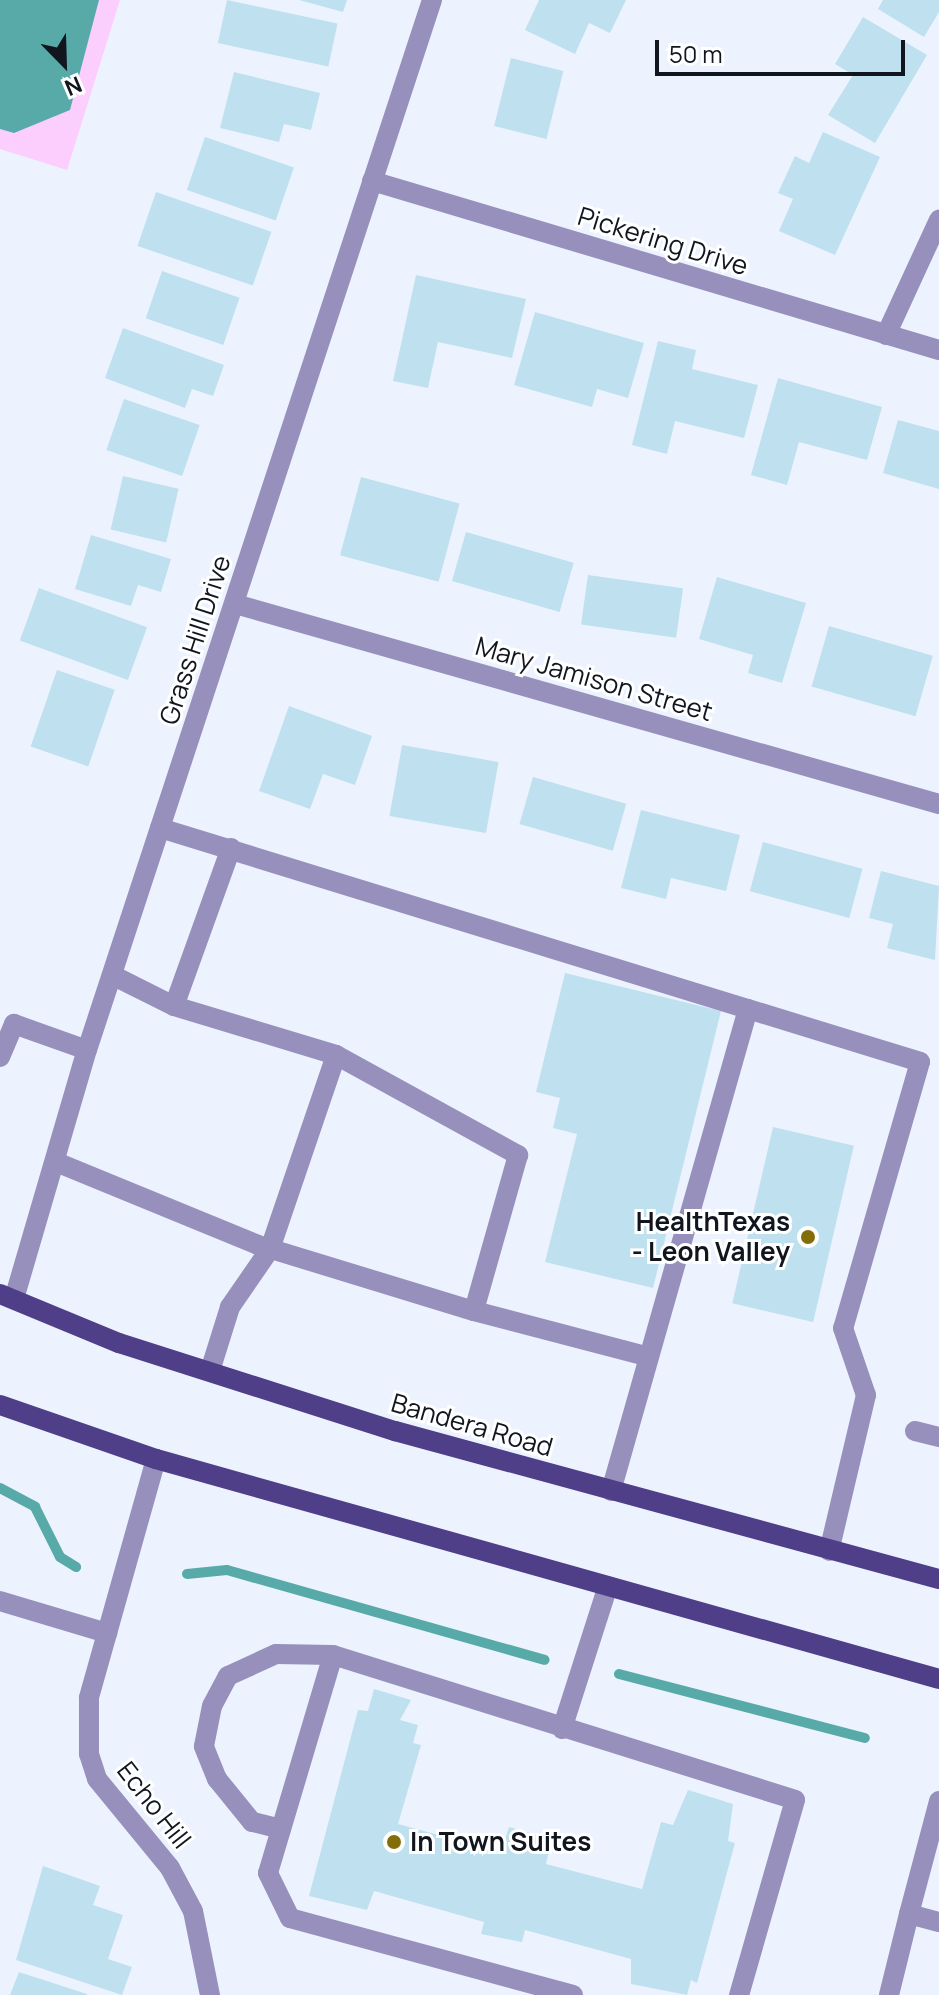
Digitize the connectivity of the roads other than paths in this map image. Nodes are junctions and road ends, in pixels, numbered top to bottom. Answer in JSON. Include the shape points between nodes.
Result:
{"nodes":[{"id":1,"x":432,"y":0,"type":"edge"},
{"id":2,"x":372,"y":181,"type":"junction"},
{"id":3,"x":939,"y":220,"type":"edge"},
{"id":4,"x":886,"y":335,"type":"junction"},
{"id":5,"x":939,"y":350,"type":"edge"},
{"id":6,"x":235,"y":604,"type":"junction"},
{"id":7,"x":939,"y":804,"type":"edge"},
{"id":8,"x":160,"y":828,"type":"junction"},
{"id":9,"x":231,"y":848,"type":"junction"},
{"id":10,"x":112,"y":975,"type":"junction"},
{"id":11,"x":174,"y":1006,"type":"junction"},
{"id":12,"x":748,"y":1009,"type":"junction"},
{"id":13,"x":7,"y":1020,"type":"edge"},
{"id":14,"x":87,"y":1050,"type":"junction"},
{"id":15,"x":336,"y":1055,"type":"junction"},
{"id":16,"x":0,"y":1057,"type":"edge"},
{"id":17,"x":56,"y":1162,"type":"junction"},
{"id":18,"x":270,"y":1249,"type":"junction"},
{"id":19,"x":7,"y":1296,"type":"edge"},
{"id":20,"x":474,"y":1311,"type":"junction"},
{"id":21,"x":646,"y":1356,"type":"junction"},
{"id":22,"x":210,"y":1371,"type":"junction"},
{"id":23,"x":0,"y":1405,"type":"edge"},
{"id":24,"x":915,"y":1431,"type":"dead end"},
{"id":25,"x":939,"y":1437,"type":"edge"},
{"id":26,"x":156,"y":1459,"type":"junction"},
{"id":27,"x":611,"y":1491,"type":"junction"},
{"id":28,"x":829,"y":1551,"type":"junction"},
{"id":29,"x":939,"y":1579,"type":"edge"},
{"id":30,"x":608,"y":1586,"type":"junction"},
{"id":31,"x":0,"y":1601,"type":"edge"},
{"id":32,"x":107,"y":1633,"type":"junction"},
{"id":33,"x":333,"y":1655,"type":"junction"},
{"id":34,"x":939,"y":1679,"type":"edge"},
{"id":35,"x":562,"y":1729,"type":"junction"},
{"id":36,"x":937,"y":1813,"type":"edge"},
{"id":37,"x":281,"y":1829,"type":"junction"},
{"id":38,"x":909,"y":1914,"type":"junction"},
{"id":39,"x":939,"y":1922,"type":"edge"},
{"id":40,"x":210,"y":1995,"type":"edge"},
{"id":41,"x":573,"y":1995,"type":"edge"},
{"id":42,"x":739,"y":1995,"type":"edge"},
{"id":43,"x":889,"y":1995,"type":"edge"}],
"edges":[{"from":1,"to":2,"type":"street","name":"Grass Hill Drive"},
{"from":2,"to":4,"type":"street","name":"Pickering Drive"},
{"from":2,"to":6,"type":"street","name":"Grass Hill Drive"},
{"from":3,"to":4,"type":"street"},
{"from":4,"to":5,"type":"street","name":"Pickering Drive"},
{"from":6,"to":7,"type":"street","name":"Mary Jamison Street"},
{"from":6,"to":8,"type":"street","name":"Grass Hill Drive"},
{"from":8,"to":9,"type":"street"},
{"from":8,"to":10,"type":"street","name":"Grass Hill Drive"},
{"from":9,"to":11,"type":"street"},
{"from":9,"to":12,"type":"street"},
{"from":10,"to":11,"type":"street"},
{"from":10,"to":14,"type":"street","name":"Grass Hill Drive"},
{"from":11,"to":15,"type":"street"},
{"from":12,"to":21,"type":"street"},
{"from":12,"to":28,"type":"street","via":[[920,1062],[843,1328],[866,1395]]},
{"from":13,"to":14,"type":"street"},
{"from":13,"to":16,"type":"street"},
{"from":14,"to":17,"type":"street","name":"Grass Hill Drive"},
{"from":15,"to":18,"type":"street"},
{"from":15,"to":20,"type":"street","via":[[518,1155]]},
{"from":17,"to":18,"type":"street"},
{"from":17,"to":19,"type":"street","name":"Grass Hill Drive"},
{"from":18,"to":20,"type":"street"},
{"from":18,"to":22,"type":"street","via":[[230,1307]]},
{"from":19,"to":22,"type":"main road","name":"Bandera Road"},
{"from":20,"to":21,"type":"street"},
{"from":21,"to":27,"type":"street"},
{"from":22,"to":27,"type":"main road","name":"Bandera Road"},
{"from":23,"to":26,"type":"main road"},
{"from":24,"to":25,"type":"street"},
{"from":26,"to":30,"type":"main road"},
{"from":26,"to":32,"type":"street","name":"Echo Hill"},
{"from":27,"to":28,"type":"main road","name":"Bandera Road"},
{"from":28,"to":29,"type":"main road","name":"Bandera Road"},
{"from":30,"to":34,"type":"main road"},
{"from":30,"to":35,"type":"street"},
{"from":31,"to":32,"type":"street"},
{"from":32,"to":40,"type":"street","name":"Echo Hill","via":[[89,1698],[89,1754],[97,1779],[170,1868],[193,1911]]},
{"from":33,"to":35,"type":"street"},
{"from":33,"to":37,"type":"street"},
{"from":33,"to":37,"type":"street","via":[[276,1654],[228,1676],[212,1706],[204,1746],[217,1779],[252,1822]]},
{"from":35,"to":42,"type":"street","via":[[795,1800]]},
{"from":36,"to":38,"type":"street"},
{"from":37,"to":41,"type":"street","via":[[268,1873],[290,1918]]},
{"from":38,"to":39,"type":"street"},
{"from":38,"to":43,"type":"street"}]}
